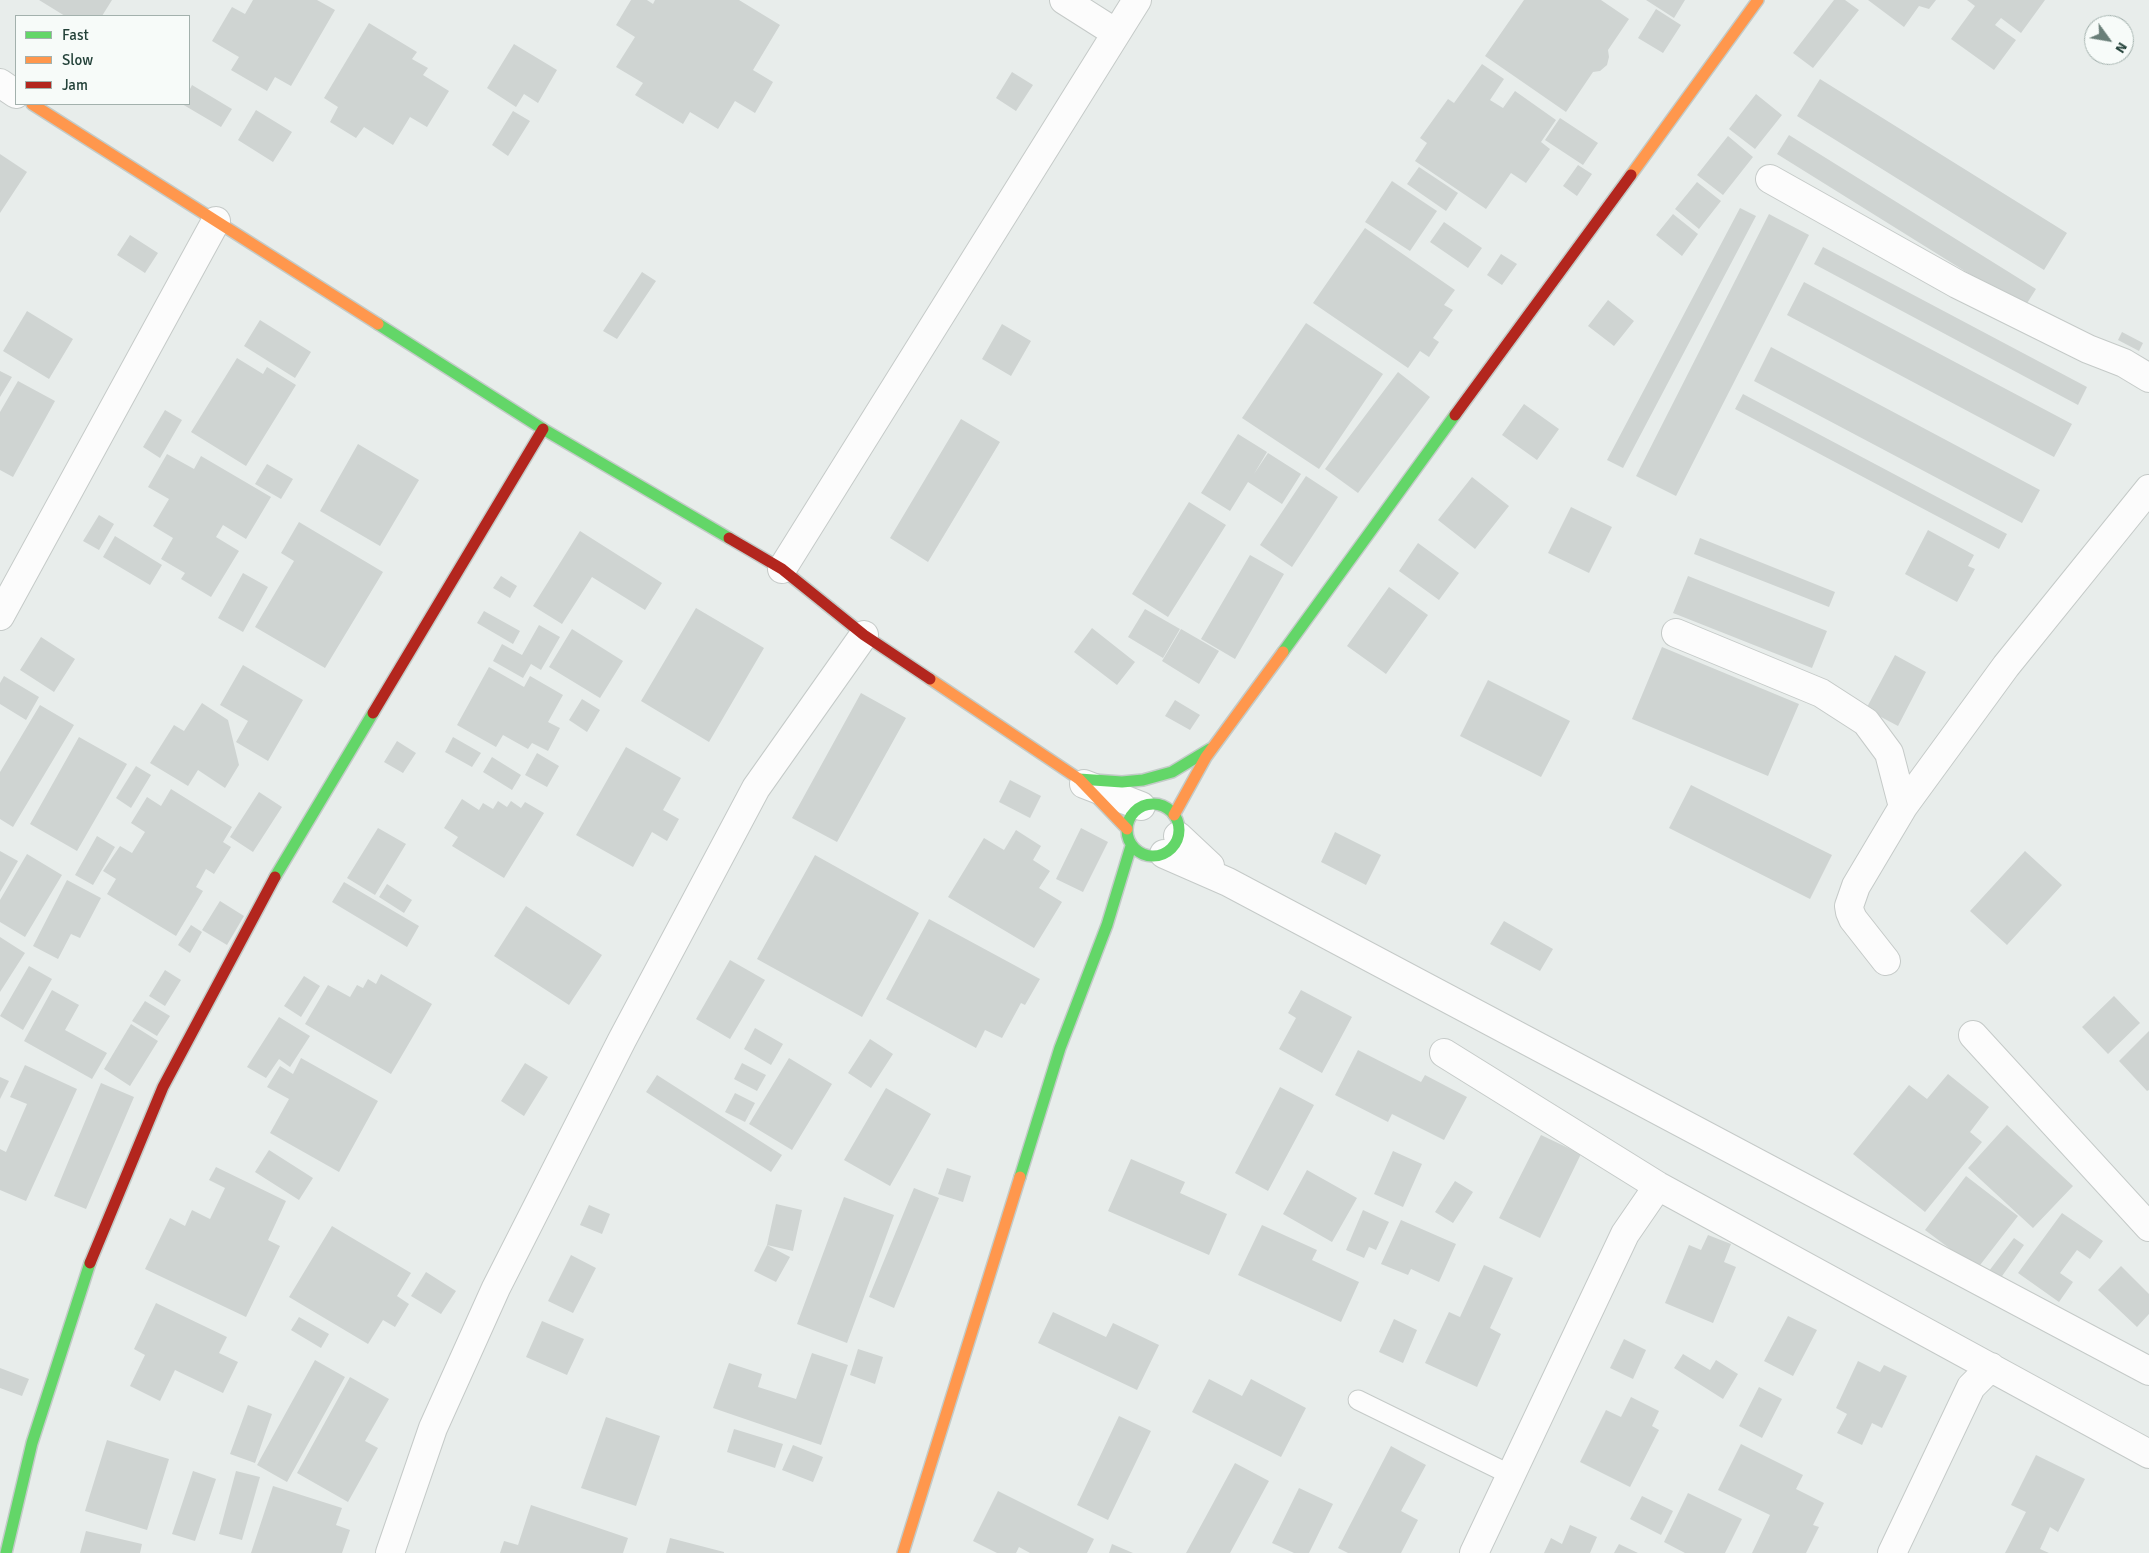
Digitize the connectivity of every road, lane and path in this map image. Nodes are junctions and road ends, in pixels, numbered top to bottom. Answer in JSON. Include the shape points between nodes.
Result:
{"nodes":[{"id":1,"x":1064,"y":0,"type":"edge"},
{"id":2,"x":1137,"y":0,"type":"edge"},
{"id":3,"x":1758,"y":0,"type":"edge"},
{"id":4,"x":1116,"y":33,"type":"junction"},
{"id":5,"x":0,"y":83,"type":"edge"},
{"id":6,"x":15,"y":93,"type":"edge"},
{"id":7,"x":34,"y":105,"type":"edge"},
{"id":8,"x":1770,"y":179,"type":"dead end"},
{"id":9,"x":216,"y":221,"type":"junction"},
{"id":10,"x":2149,"y":378,"type":"edge"},
{"id":11,"x":543,"y":429,"type":"junction"},
{"id":12,"x":2149,"y":489,"type":"edge"},
{"id":13,"x":782,"y":569,"type":"junction"},
{"id":14,"x":0,"y":616,"type":"edge"},
{"id":15,"x":1676,"y":633,"type":"dead end"},
{"id":16,"x":864,"y":635,"type":"junction"},
{"id":17,"x":1214,"y":747,"type":"junction"},
{"id":18,"x":1206,"y":757,"type":"junction"},
{"id":19,"x":1082,"y":782,"type":"junction"},
{"id":20,"x":1153,"y":806,"type":"junction"},
{"id":21,"x":1902,"y":808,"type":"junction"},
{"id":22,"x":1131,"y":846,"type":"junction"},
{"id":23,"x":1157,"y":849,"type":"junction"},
{"id":24,"x":1116,"y":897,"type":"junction"},
{"id":25,"x":1886,"y":962,"type":"dead end"},
{"id":26,"x":1973,"y":1035,"type":"dead end"},
{"id":27,"x":1444,"y":1053,"type":"dead end"},
{"id":28,"x":1658,"y":1186,"type":"junction"},
{"id":29,"x":2149,"y":1227,"type":"edge"},
{"id":30,"x":1991,"y":1367,"type":"junction"},
{"id":31,"x":2149,"y":1371,"type":"edge"},
{"id":32,"x":1358,"y":1400,"type":"dead end"},
{"id":33,"x":2149,"y":1454,"type":"edge"},
{"id":34,"x":1511,"y":1475,"type":"junction"},
{"id":35,"x":6,"y":1553,"type":"edge"},
{"id":36,"x":390,"y":1553,"type":"edge"},
{"id":37,"x":904,"y":1553,"type":"edge"},
{"id":38,"x":1474,"y":1553,"type":"edge"},
{"id":39,"x":1892,"y":1553,"type":"edge"}],
"edges":[{"from":1,"to":4,"type":"street"},
{"from":2,"to":4,"type":"street"},
{"from":3,"to":17,"type":"street"},
{"from":4,"to":13,"type":"street"},
{"from":5,"to":6,"type":"street"},
{"from":7,"to":9,"type":"street"},
{"from":8,"to":10,"type":"street","via":[[1957,284]]},
{"from":9,"to":11,"type":"street"},
{"from":9,"to":14,"type":"street"},
{"from":11,"to":13,"type":"street"},
{"from":11,"to":35,"type":"street","via":[[268,889],[163,1087],[89,1266],[32,1443]]},
{"from":12,"to":21,"type":"street","via":[[2006,666]]},
{"from":13,"to":16,"type":"street"},
{"from":15,"to":21,"type":"street","via":[[1821,693],[1866,722],[1889,754]]},
{"from":16,"to":19,"type":"street"},
{"from":16,"to":36,"type":"street","via":[[756,788],[622,1040],[492,1297],[432,1428]]},
{"from":17,"to":18,"type":"street"},
{"from":17,"to":19,"type":"street","via":[[1172,772],[1143,780]]},
{"from":18,"to":20,"type":"street"},
{"from":18,"to":23,"type":"street"},
{"from":19,"to":20,"type":"street"},
{"from":20,"to":22,"type":"street"},
{"from":20,"to":23,"type":"street","via":[[1167,808]]},
{"from":21,"to":25,"type":"street","via":[[1856,886],[1849,906],[1853,919]]},
{"from":22,"to":23,"type":"street"},
{"from":22,"to":24,"type":"street"},
{"from":23,"to":24,"type":"street"},
{"from":23,"to":31,"type":"street","via":[[1228,882]]},
{"from":24,"to":37,"type":"street","via":[[1060,1048]]},
{"from":26,"to":29,"type":"street"},
{"from":27,"to":28,"type":"street"},
{"from":28,"to":30,"type":"street"},
{"from":28,"to":34,"type":"street","via":[[1624,1234]]},
{"from":30,"to":33,"type":"street"},
{"from":30,"to":39,"type":"street","via":[[1972,1387]]},
{"from":32,"to":34,"type":"lane"},
{"from":34,"to":38,"type":"street"}]}
